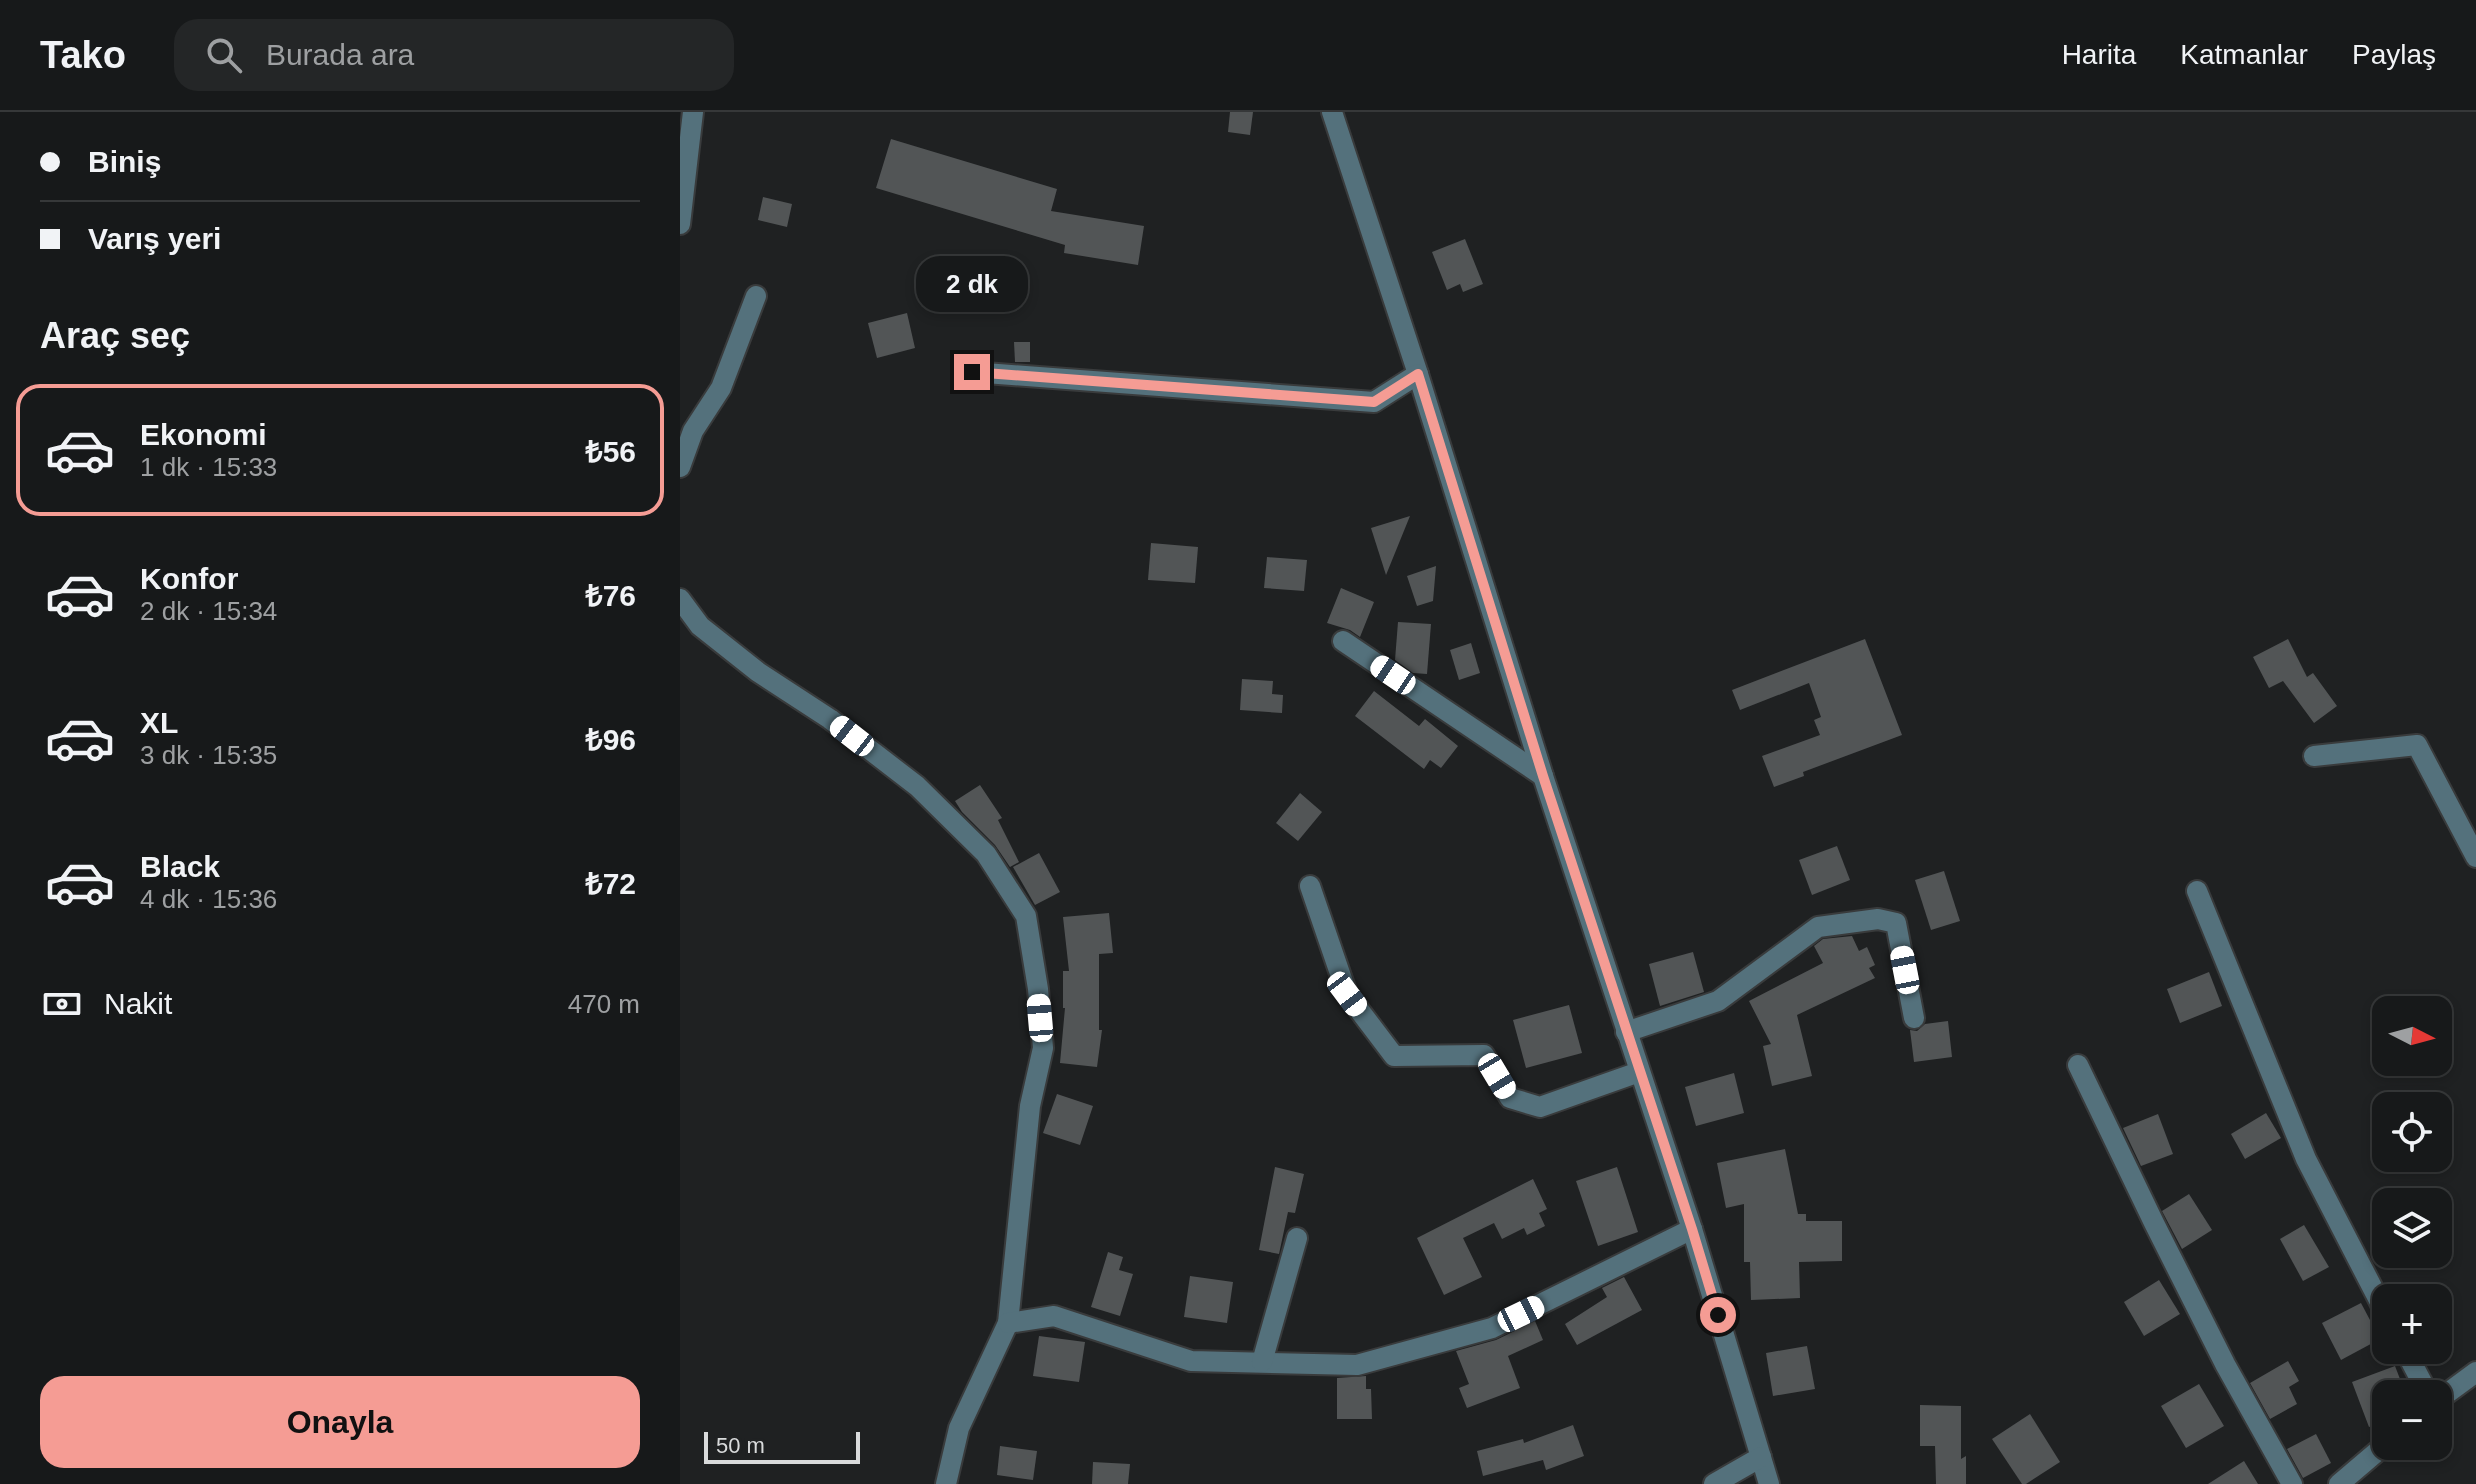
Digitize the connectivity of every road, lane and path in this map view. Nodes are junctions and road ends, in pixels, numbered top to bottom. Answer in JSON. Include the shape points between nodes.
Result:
{"nodes":[{"id":1,"x":693,"y":112,"type":"edge"},
{"id":2,"x":1332,"y":112,"type":"edge"},
{"id":3,"x":680,"y":224,"type":"edge"},
{"id":4,"x":756,"y":296,"type":"dead end"},
{"id":5,"x":972,"y":372,"type":"dead end"},
{"id":6,"x":1418,"y":374,"type":"junction"},
{"id":7,"x":680,"y":467,"type":"edge"},
{"id":8,"x":680,"y":599,"type":"edge"},
{"id":9,"x":1343,"y":641,"type":"dead end"},
{"id":10,"x":2314,"y":756,"type":"dead end"},
{"id":11,"x":1543,"y":776,"type":"junction"},
{"id":12,"x":2476,"y":857,"type":"edge"},
{"id":13,"x":1310,"y":886,"type":"dead end"},
{"id":14,"x":2197,"y":891,"type":"dead end"},
{"id":15,"x":1914,"y":1018,"type":"dead end"},
{"id":16,"x":1626,"y":1032,"type":"junction"},
{"id":17,"x":2078,"y":1065,"type":"dead end"},
{"id":18,"x":1639,"y":1072,"type":"junction"},
{"id":19,"x":1692,"y":1229,"type":"junction"},
{"id":20,"x":1297,"y":1238,"type":"dead end"},
{"id":21,"x":2372,"y":1287,"type":"edge"},
{"id":22,"x":1008,"y":1323,"type":"junction"},
{"id":23,"x":1262,"y":1362,"type":"junction"},
{"id":24,"x":2476,"y":1372,"type":"edge"},
{"id":25,"x":2452,"y":1390,"type":"edge"},
{"id":26,"x":2372,"y":1456,"type":"edge"},
{"id":27,"x":1761,"y":1457,"type":"junction"},
{"id":28,"x":946,"y":1484,"type":"edge"},
{"id":29,"x":1714,"y":1484,"type":"edge"},
{"id":30,"x":1769,"y":1484,"type":"edge"},
{"id":31,"x":2292,"y":1484,"type":"edge"},
{"id":32,"x":2339,"y":1484,"type":"edge"}],
"edges":[{"from":1,"to":3,"type":"street"},
{"from":2,"to":6,"type":"street"},
{"from":4,"to":7,"type":"street","via":[[721,388],[693,431]]},
{"from":5,"to":6,"type":"street","via":[[1374,402]]},
{"from":6,"to":11,"type":"street"},
{"from":8,"to":22,"type":"street","via":[[700,626],[758,672],[917,786],[986,854],[1026,916],[1043,1048],[1030,1106]]},
{"from":9,"to":11,"type":"street"},
{"from":10,"to":12,"type":"street","via":[[2417,745]]},
{"from":11,"to":16,"type":"street"},
{"from":13,"to":18,"type":"street","via":[[1347,994],[1394,1056],[1484,1055],[1510,1098],[1540,1107]]},
{"from":14,"to":21,"type":"street","via":[[2306,1159]]},
{"from":15,"to":16,"type":"street","via":[[1896,923],[1878,919],[1818,927],[1718,1001]]},
{"from":16,"to":18,"type":"street"},
{"from":17,"to":31,"type":"street","via":[[2217,1350]]},
{"from":18,"to":19,"type":"street"},
{"from":19,"to":23,"type":"street","via":[[1492,1328],[1357,1365]]},
{"from":19,"to":27,"type":"street"},
{"from":20,"to":23,"type":"street"},
{"from":22,"to":23,"type":"street","via":[[1054,1316],[1191,1361]]},
{"from":22,"to":28,"type":"street","via":[[959,1428]]},
{"from":24,"to":25,"type":"street"},
{"from":26,"to":32,"type":"street"},
{"from":27,"to":29,"type":"street"},
{"from":27,"to":30,"type":"street"}]}
